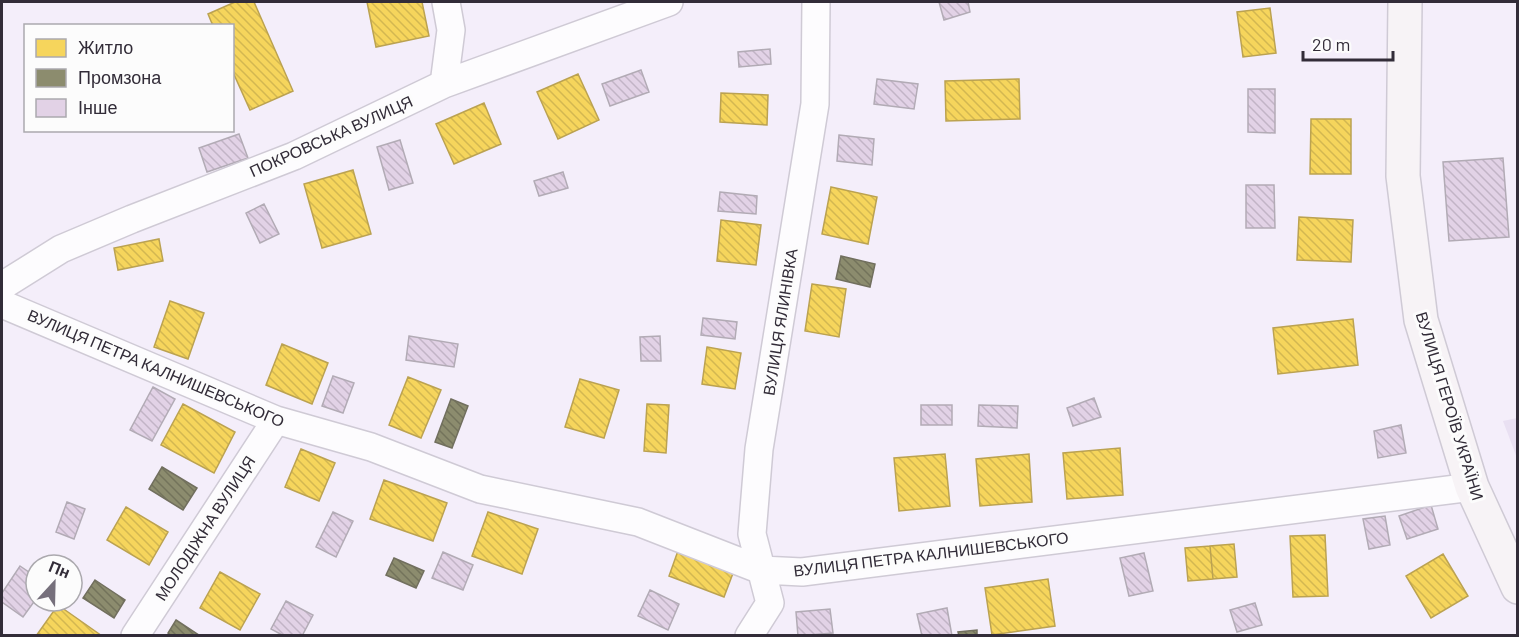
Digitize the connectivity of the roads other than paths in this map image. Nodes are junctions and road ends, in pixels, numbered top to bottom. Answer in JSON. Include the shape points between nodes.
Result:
{"nodes":[{"id":1,"x":446,"y":2,"type":"edge"},
{"id":2,"x":669,"y":2,"type":"edge"},
{"id":3,"x":816,"y":2,"type":"edge"},
{"id":4,"x":1405,"y":2,"type":"edge"},
{"id":5,"x":444,"y":84,"type":"junction"},
{"id":6,"x":2,"y":286,"type":"edge"},
{"id":7,"x":2,"y":304,"type":"edge"},
{"id":8,"x":276,"y":420,"type":"junction"},
{"id":9,"x":1472,"y":487,"type":"junction"},
{"id":10,"x":761,"y":570,"type":"junction"},
{"id":11,"x":1518,"y":587,"type":"edge"},
{"id":12,"x":135,"y":636,"type":"edge"},
{"id":13,"x":748,"y":636,"type":"edge"}],
"edges":[{"from":1,"to":5,"type":"street","via":[[451,30]]},
{"from":2,"to":5,"type":"street","name":"ПОКРОВСЬКА ВУЛИЦЯ"},
{"from":3,"to":10,"type":"street","name":"ВУЛИЦЯ ЯЛИНІВКА","via":[[815,104],[759,449],[752,534]]},
{"from":4,"to":9,"type":"main road","name":"ВУЛИЦЯ ГЕРОЇВ УКРАЇНИ","via":[[1403,176],[1421,320]]},
{"from":5,"to":6,"type":"street","name":"ПОКРОВСЬКА ВУЛИЦЯ","via":[[294,156],[61,249]]},
{"from":7,"to":8,"type":"street","name":"ВУЛИЦЯ ПЕТРА КАЛНИШЕВСЬКОГО"},
{"from":8,"to":10,"type":"street","name":"ВУЛИЦЯ ПЕТРА КАЛНИШЕВСЬКОГО","via":[[371,447],[480,489],[638,522]]},
{"from":8,"to":12,"type":"street","name":"МОЛОДІЖНА ВУЛИЦЯ"},
{"from":9,"to":10,"type":"street","name":"ВУЛИЦЯ ПЕТРА КАЛНИШЕВСЬКОГО","via":[[802,572]]},
{"from":9,"to":11,"type":"main road","name":"ВУЛИЦЯ ГЕРОЇВ УКРАЇНИ"},
{"from":10,"to":13,"type":"street","name":"ВУЛИЦЯ ЯЛИНІВКА","via":[[770,603]]}]}
